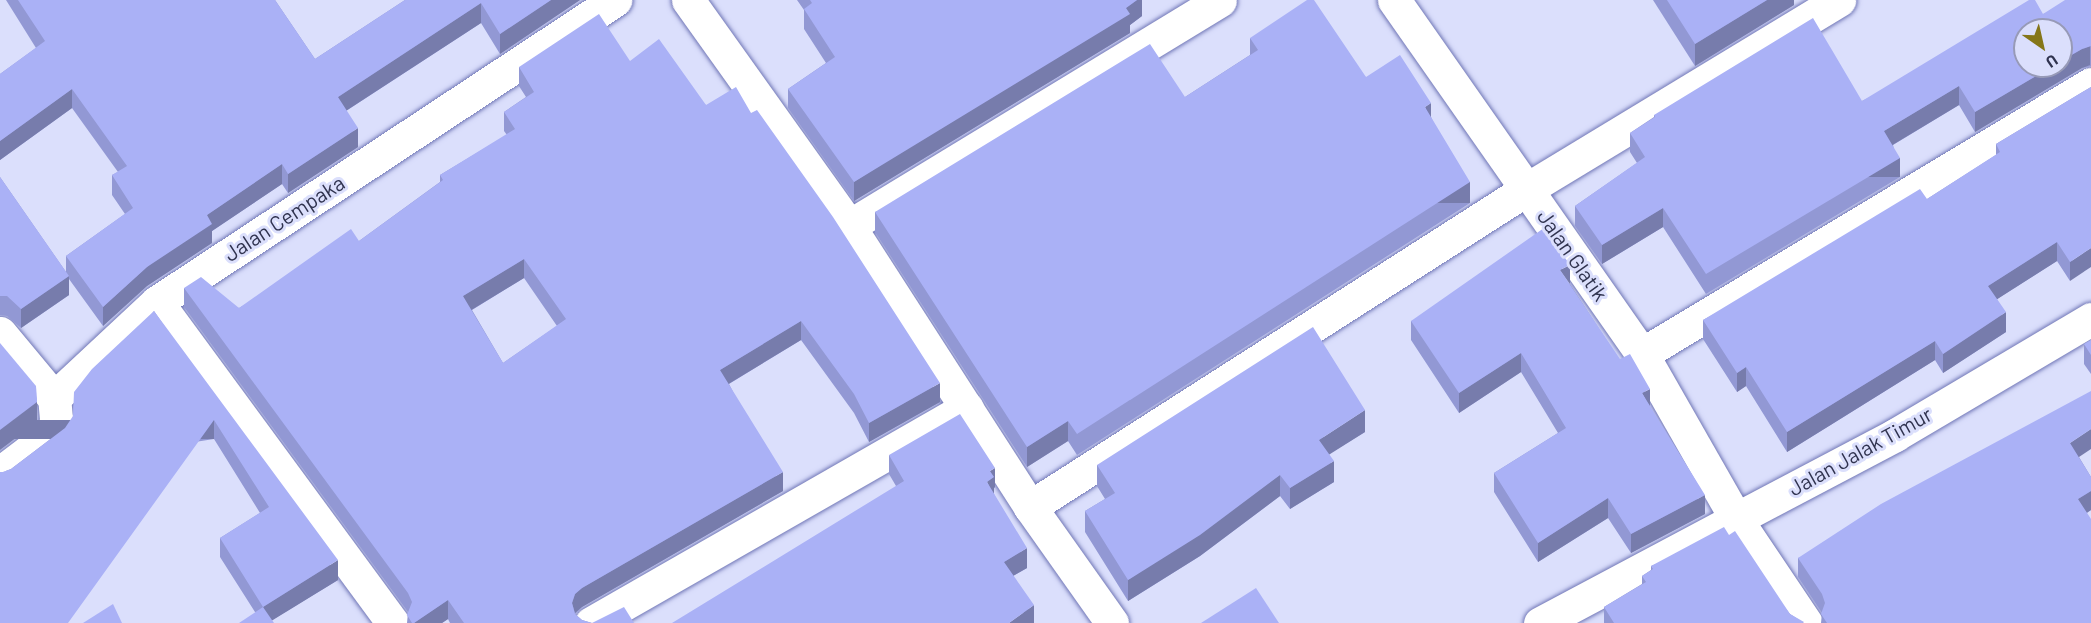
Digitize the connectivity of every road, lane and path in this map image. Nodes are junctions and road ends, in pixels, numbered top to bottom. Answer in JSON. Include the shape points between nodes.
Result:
{"nodes":[{"id":1,"x":615,"y":0,"type":"edge"},
{"id":2,"x":688,"y":0,"type":"edge"},
{"id":3,"x":1220,"y":0,"type":"edge"},
{"id":4,"x":1394,"y":0,"type":"edge"},
{"id":5,"x":1839,"y":0,"type":"edge"},
{"id":6,"x":2091,"y":84,"type":"edge"},
{"id":7,"x":1527,"y":189,"type":"junction"},
{"id":8,"x":849,"y":226,"type":"junction"},
{"id":9,"x":157,"y":302,"type":"junction"},
{"id":10,"x":2091,"y":320,"type":"edge"},
{"id":11,"x":0,"y":333,"type":"edge"},
{"id":12,"x":1642,"y":354,"type":"junction"},
{"id":13,"x":54,"y":398,"type":"junction"},
{"id":14,"x":967,"y":408,"type":"junction"},
{"id":15,"x":0,"y":473,"type":"edge"},
{"id":16,"x":1030,"y":507,"type":"junction"},
{"id":17,"x":1736,"y":519,"type":"junction"},
{"id":18,"x":393,"y":623,"type":"edge"},
{"id":19,"x":591,"y":623,"type":"edge"},
{"id":20,"x":1112,"y":623,"type":"edge"},
{"id":21,"x":1540,"y":623,"type":"edge"},
{"id":22,"x":1806,"y":623,"type":"edge"}],
"edges":[{"from":1,"to":9,"type":"street","name":"Jalan Cempaka"},
{"from":2,"to":8,"type":"street"},
{"from":3,"to":8,"type":"street"},
{"from":4,"to":7,"type":"street","name":"Jalan Glatik"},
{"from":5,"to":7,"type":"street"},
{"from":6,"to":12,"type":"street"},
{"from":7,"to":12,"type":"street","name":"Jalan Glatik"},
{"from":7,"to":16,"type":"street"},
{"from":8,"to":14,"type":"street"},
{"from":9,"to":13,"type":"street","name":"Jalan Cempaka"},
{"from":9,"to":18,"type":"street"},
{"from":10,"to":17,"type":"street","name":"Jalan Jalak Timur","via":[[1895,435]]},
{"from":11,"to":13,"type":"street"},
{"from":12,"to":17,"type":"street","name":"Jalan Glatik"},
{"from":13,"to":15,"type":"street","via":[[54,432]]},
{"from":14,"to":16,"type":"street"},
{"from":14,"to":19,"type":"street"},
{"from":16,"to":20,"type":"street"},
{"from":17,"to":21,"type":"street","name":"Jalan Jalak Timur"},
{"from":17,"to":22,"type":"street"}]}
